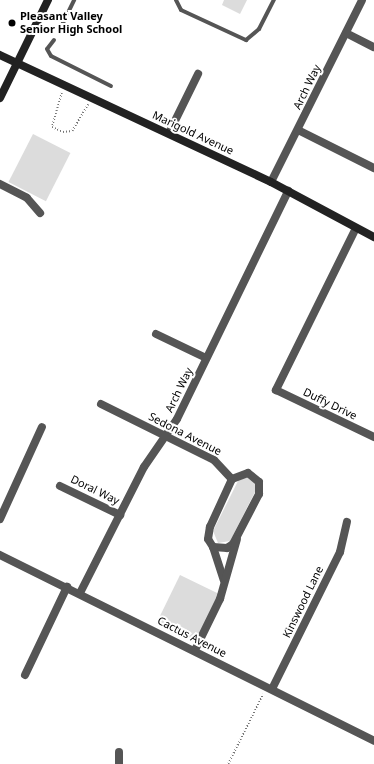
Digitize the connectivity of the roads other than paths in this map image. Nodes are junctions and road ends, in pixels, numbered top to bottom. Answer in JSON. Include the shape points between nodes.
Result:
{"nodes":[{"id":1,"x":48,"y":0,"type":"edge"},
{"id":2,"x":74,"y":0,"type":"edge"},
{"id":3,"x":176,"y":0,"type":"edge"},
{"id":4,"x":274,"y":0,"type":"edge"},
{"id":5,"x":362,"y":0,"type":"edge"},
{"id":6,"x":60,"y":27,"type":"dead end"},
{"id":7,"x":346,"y":33,"type":"junction"},
{"id":8,"x":54,"y":40,"type":"dead end"},
{"id":9,"x":374,"y":47,"type":"edge"},
{"id":10,"x":0,"y":55,"type":"edge"},
{"id":11,"x":17,"y":64,"type":"junction"},
{"id":12,"x":198,"y":74,"type":"dead end"},
{"id":13,"x":111,"y":86,"type":"dead end"},
{"id":14,"x":0,"y":98,"type":"edge"},
{"id":15,"x":298,"y":130,"type":"junction"},
{"id":16,"x":169,"y":133,"type":"junction"},
{"id":17,"x":374,"y":168,"type":"edge"},
{"id":18,"x":271,"y":182,"type":"junction"},
{"id":19,"x":0,"y":184,"type":"edge"},
{"id":20,"x":288,"y":191,"type":"junction"},
{"id":21,"x":40,"y":213,"type":"dead end"},
{"id":22,"x":356,"y":228,"type":"junction"},
{"id":23,"x":374,"y":237,"type":"edge"},
{"id":24,"x":156,"y":334,"type":"dead end"},
{"id":25,"x":206,"y":358,"type":"junction"},
{"id":26,"x":100,"y":404,"type":"dead end"},
{"id":27,"x":42,"y":427,"type":"dead end"},
{"id":28,"x":166,"y":436,"type":"junction"},
{"id":29,"x":374,"y":437,"type":"edge"},
{"id":30,"x":232,"y":479,"type":"junction"},
{"id":31,"x":60,"y":486,"type":"dead end"},
{"id":32,"x":120,"y":515,"type":"junction"},
{"id":33,"x":0,"y":519,"type":"edge"},
{"id":34,"x":347,"y":522,"type":"dead end"},
{"id":35,"x":237,"y":538,"type":"junction"},
{"id":36,"x":213,"y":547,"type":"junction"},
{"id":37,"x":0,"y":555,"type":"edge"},
{"id":38,"x":67,"y":587,"type":"junction"},
{"id":39,"x":225,"y":587,"type":"junction"},
{"id":40,"x":80,"y":593,"type":"junction"},
{"id":41,"x":195,"y":650,"type":"junction"},
{"id":42,"x":25,"y":675,"type":"dead end"},
{"id":43,"x":269,"y":688,"type":"junction"},
{"id":44,"x":374,"y":741,"type":"edge"},
{"id":45,"x":119,"y":752,"type":"dead end"},
{"id":46,"x":119,"y":764,"type":"edge"}],
"edges":[{"from":1,"to":11,"type":"street"},
{"from":2,"to":6,"type":"lane"},
{"from":3,"to":4,"type":"lane","via":[[182,10],[246,40],[259,29]]},
{"from":5,"to":7,"type":"street","name":"Arch Way"},
{"from":7,"to":9,"type":"street"},
{"from":7,"to":15,"type":"street","name":"Arch Way"},
{"from":8,"to":13,"type":"lane","via":[[47,49],[51,56]]},
{"from":10,"to":11,"type":"street","name":"Marigold Avenue"},
{"from":11,"to":14,"type":"street"},
{"from":11,"to":16,"type":"street","name":"Marigold Avenue"},
{"from":12,"to":16,"type":"street"},
{"from":15,"to":17,"type":"street"},
{"from":15,"to":18,"type":"street","name":"Arch Way"},
{"from":16,"to":18,"type":"street","name":"Marigold Avenue"},
{"from":18,"to":20,"type":"street","name":"Marigold Avenue"},
{"from":19,"to":21,"type":"street","via":[[27,198]]},
{"from":20,"to":22,"type":"street","name":"Marigold Avenue"},
{"from":20,"to":25,"type":"street","name":"Arch Way"},
{"from":22,"to":23,"type":"street","name":"Marigold Avenue"},
{"from":22,"to":29,"type":"street","name":"Duffy Drive","via":[[276,390]]},
{"from":24,"to":25,"type":"street"},
{"from":25,"to":28,"type":"street","name":"Arch Way"},
{"from":26,"to":28,"type":"street","name":"Sedona Avenue"},
{"from":27,"to":33,"type":"street"},
{"from":28,"to":30,"type":"street","name":"Sedona Avenue","via":[[220,464]]},
{"from":28,"to":32,"type":"street","name":"Arch Way","via":[[152,453]]},
{"from":30,"to":35,"type":"street","via":[[248,473],[256,478],[260,488]]},
{"from":30,"to":36,"type":"street","via":[[208,534]]},
{"from":31,"to":32,"type":"street","name":"Doral Way"},
{"from":32,"to":40,"type":"street","name":"Arch Way"},
{"from":34,"to":43,"type":"street","name":"Kinswood Lane","via":[[340,552]]},
{"from":35,"to":36,"type":"street","via":[[227,548]]},
{"from":35,"to":39,"type":"street"},
{"from":36,"to":39,"type":"street","via":[[223,567]]},
{"from":37,"to":38,"type":"street","name":"Cactus Avenue"},
{"from":38,"to":40,"type":"street","name":"Cactus Avenue"},
{"from":38,"to":42,"type":"street"},
{"from":39,"to":41,"type":"street"},
{"from":40,"to":41,"type":"street","name":"Cactus Avenue"},
{"from":41,"to":43,"type":"street","name":"Cactus Avenue"},
{"from":43,"to":44,"type":"street","name":"Cactus Avenue"},
{"from":45,"to":46,"type":"street"}]}
